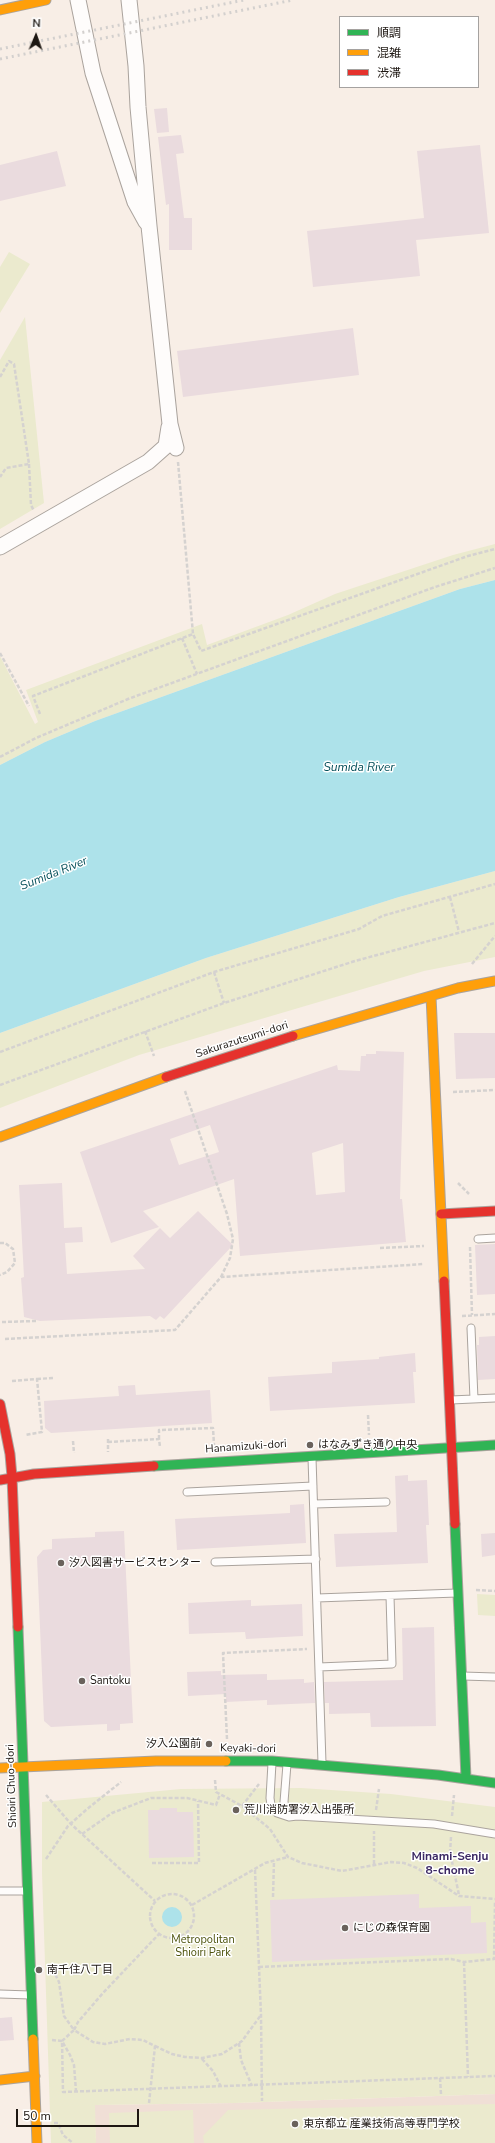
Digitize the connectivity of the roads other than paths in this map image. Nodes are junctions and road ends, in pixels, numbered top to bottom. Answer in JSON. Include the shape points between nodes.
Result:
{"nodes":[{"id":1,"x":46,"y":0,"type":"edge"},
{"id":2,"x":78,"y":0,"type":"edge"},
{"id":3,"x":129,"y":0,"type":"edge"},
{"id":4,"x":0,"y":10,"type":"edge"},
{"id":5,"x":149,"y":226,"type":"junction"},
{"id":6,"x":170,"y":424,"type":"junction"},
{"id":7,"x":176,"y":448,"type":"road end"},
{"id":8,"x":0,"y":547,"type":"edge"},
{"id":9,"x":495,"y":981,"type":"edge"},
{"id":10,"x":431,"y":996,"type":"junction"},
{"id":11,"x":0,"y":1137,"type":"edge"},
{"id":12,"x":495,"y":1211,"type":"edge"},
{"id":13,"x":441,"y":1214,"type":"junction"},
{"id":14,"x":495,"y":1238,"type":"edge"},
{"id":15,"x":478,"y":1239,"type":"road end"},
{"id":16,"x":472,"y":1328,"type":"dead end"},
{"id":17,"x":495,"y":1398,"type":"edge"},
{"id":18,"x":474,"y":1399,"type":"junction"},
{"id":19,"x":448,"y":1400,"type":"junction"},
{"id":20,"x":0,"y":1404,"type":"edge"},
{"id":21,"x":495,"y":1445,"type":"edge"},
{"id":22,"x":450,"y":1448,"type":"junction"},
{"id":23,"x":312,"y":1455,"type":"junction"},
{"id":24,"x":12,"y":1477,"type":"junction"},
{"id":25,"x":0,"y":1480,"type":"edge"},
{"id":26,"x":313,"y":1486,"type":"junction"},
{"id":27,"x":187,"y":1492,"type":"dead end"},
{"id":28,"x":386,"y":1502,"type":"dead end"},
{"id":29,"x":314,"y":1504,"type":"junction"},
{"id":30,"x":316,"y":1559,"type":"junction"},
{"id":31,"x":215,"y":1562,"type":"dead end"},
{"id":32,"x":457,"y":1593,"type":"junction"},
{"id":33,"x":390,"y":1596,"type":"junction"},
{"id":34,"x":317,"y":1598,"type":"junction"},
{"id":35,"x":319,"y":1667,"type":"junction"},
{"id":36,"x":461,"y":1676,"type":"junction"},
{"id":37,"x":495,"y":1677,"type":"edge"},
{"id":38,"x":272,"y":1761,"type":"junction"},
{"id":39,"x":287,"y":1762,"type":"junction"},
{"id":40,"x":322,"y":1764,"type":"junction"},
{"id":41,"x":23,"y":1767,"type":"junction"},
{"id":42,"x":0,"y":1768,"type":"edge"},
{"id":43,"x":466,"y":1778,"type":"junction"},
{"id":44,"x":495,"y":1783,"type":"edge"},
{"id":45,"x":297,"y":1816,"type":"junction"},
{"id":46,"x":495,"y":1834,"type":"edge"},
{"id":47,"x":0,"y":1891,"type":"edge"},
{"id":48,"x":28,"y":1891,"type":"junction"},
{"id":49,"x":0,"y":1994,"type":"edge"},
{"id":50,"x":32,"y":1995,"type":"junction"},
{"id":51,"x":35,"y":2076,"type":"junction"},
{"id":52,"x":0,"y":2080,"type":"edge"},
{"id":53,"x":37,"y":2143,"type":"edge"}],
"edges":[{"from":1,"to":4,"type":"street"},
{"from":2,"to":5,"type":"street","via":[[93,74],[135,202]]},
{"from":3,"to":5,"type":"street"},
{"from":5,"to":6,"type":"street"},
{"from":6,"to":7,"type":"street"},
{"from":6,"to":8,"type":"street","via":[[166,446],[148,462]]},
{"from":9,"to":10,"type":"street","name":"Sakurazutsumi-dori"},
{"from":10,"to":11,"type":"street","name":"Sakurazutsumi-dori","via":[[172,1075]]},
{"from":10,"to":13,"type":"street"},
{"from":12,"to":13,"type":"street"},
{"from":13,"to":19,"type":"street"},
{"from":14,"to":15,"type":"lane"},
{"from":16,"to":18,"type":"lane"},
{"from":17,"to":18,"type":"lane"},
{"from":18,"to":19,"type":"lane"},
{"from":19,"to":22,"type":"street"},
{"from":20,"to":24,"type":"street","name":"Shioiri Chuo-dori"},
{"from":21,"to":22,"type":"street","name":"Hanamizuki-dori"},
{"from":22,"to":23,"type":"street","name":"Hanamizuki-dori"},
{"from":22,"to":32,"type":"street"},
{"from":23,"to":24,"type":"street","name":"Hanamizuki-dori"},
{"from":23,"to":26,"type":"lane"},
{"from":24,"to":25,"type":"street","name":"Hanamizuki-dori"},
{"from":24,"to":41,"type":"street","name":"Shioiri Chuo-dori"},
{"from":26,"to":27,"type":"lane"},
{"from":26,"to":29,"type":"lane"},
{"from":28,"to":29,"type":"lane"},
{"from":29,"to":30,"type":"lane"},
{"from":30,"to":31,"type":"lane"},
{"from":30,"to":34,"type":"lane"},
{"from":32,"to":33,"type":"lane"},
{"from":32,"to":36,"type":"street"},
{"from":33,"to":34,"type":"lane"},
{"from":33,"to":35,"type":"lane","via":[[392,1664]]},
{"from":34,"to":35,"type":"lane"},
{"from":35,"to":40,"type":"lane"},
{"from":36,"to":37,"type":"lane"},
{"from":36,"to":43,"type":"street"},
{"from":38,"to":39,"type":"street","name":"Keyaki-dori"},
{"from":38,"to":41,"type":"street","name":"Keyaki-dori","via":[[156,1761]]},
{"from":38,"to":45,"type":"lane","via":[[271,1805],[282,1816]]},
{"from":39,"to":40,"type":"street","name":"Keyaki-dori"},
{"from":39,"to":45,"type":"lane","via":[[284,1802],[286,1810]]},
{"from":40,"to":43,"type":"street","name":"Keyaki-dori"},
{"from":41,"to":42,"type":"street","name":"Keyaki-dori"},
{"from":41,"to":48,"type":"street","name":"Shioiri Chuo-dori"},
{"from":43,"to":44,"type":"street","name":"Keyaki-dori"},
{"from":45,"to":46,"type":"lane","via":[[451,1827]]},
{"from":47,"to":48,"type":"lane"},
{"from":48,"to":50,"type":"street","name":"Shioiri Chuo-dori"},
{"from":49,"to":50,"type":"lane"},
{"from":50,"to":51,"type":"street","name":"Shioiri Chuo-dori"},
{"from":51,"to":52,"type":"street"},
{"from":51,"to":53,"type":"street","name":"Shioiri Chuo-dori"}]}
